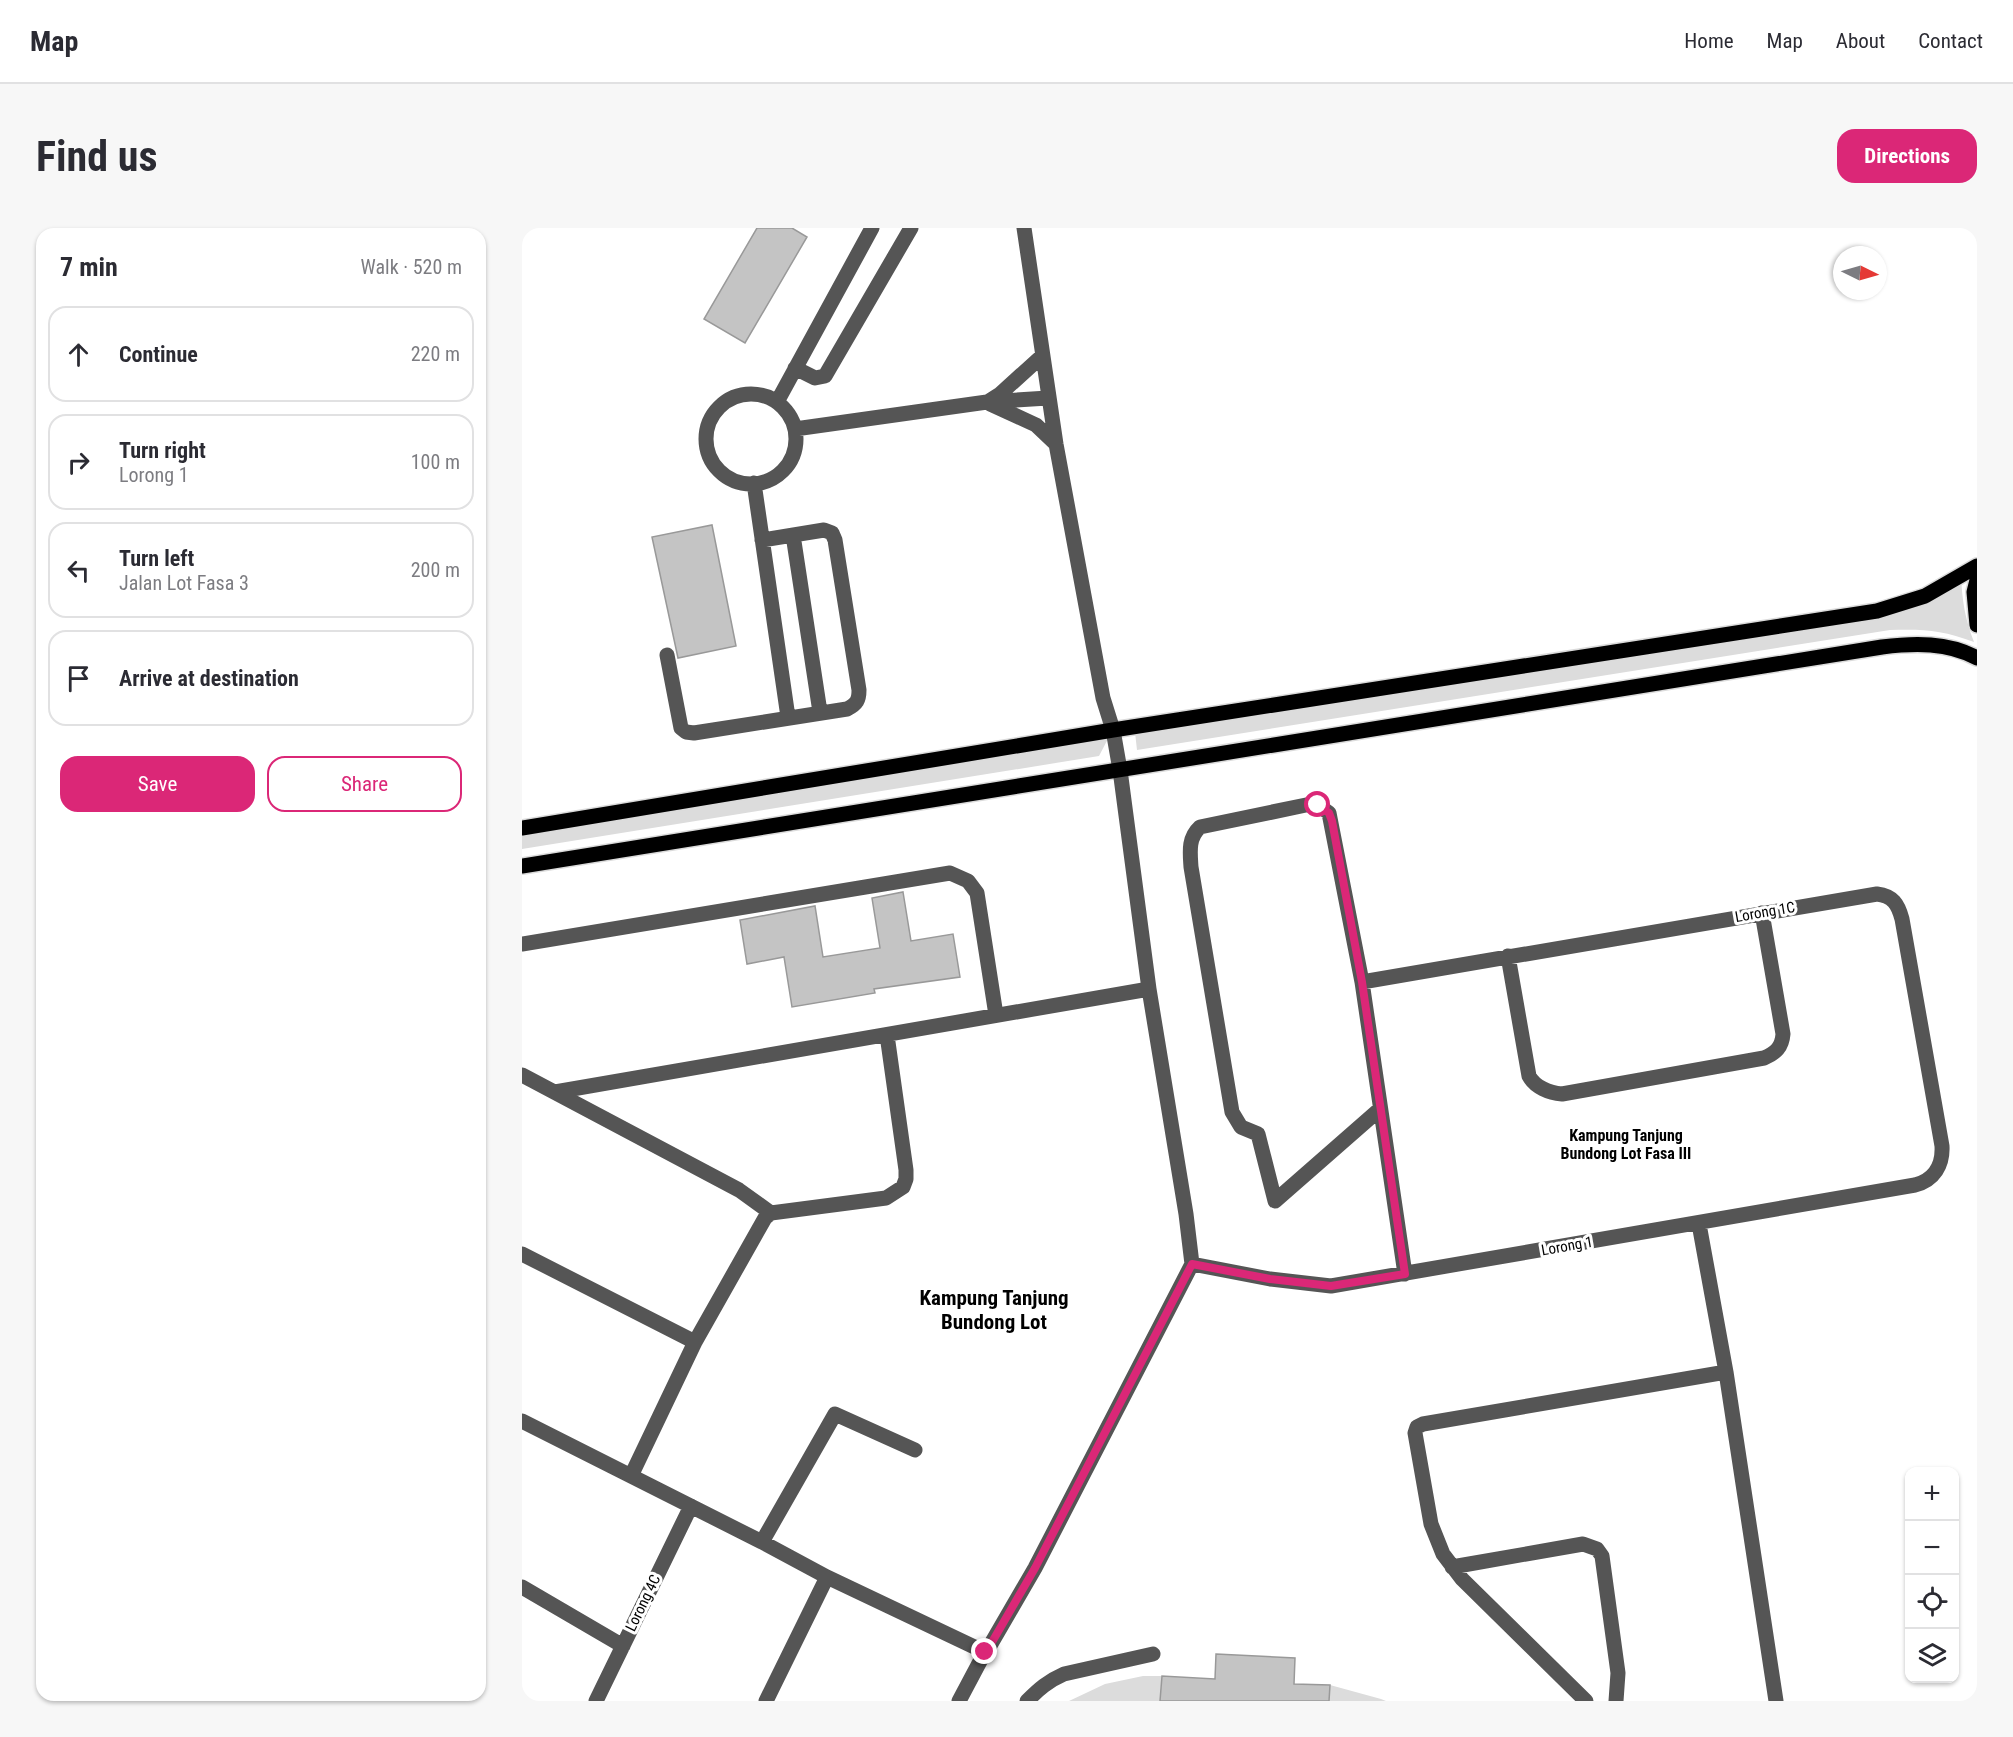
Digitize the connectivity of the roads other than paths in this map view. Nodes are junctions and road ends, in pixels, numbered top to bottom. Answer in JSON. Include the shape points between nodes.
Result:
{"nodes":[{"id":1,"x":872,"y":228,"type":"edge"},
{"id":2,"x":911,"y":228,"type":"edge"},
{"id":3,"x":1024,"y":228,"type":"edge"},
{"id":4,"x":1042,"y":356,"type":"junction"},
{"id":5,"x":795,"y":368,"type":"junction"},
{"id":6,"x":1048,"y":398,"type":"junction"},
{"id":7,"x":777,"y":402,"type":"junction"},
{"id":8,"x":987,"y":402,"type":"junction"},
{"id":9,"x":795,"y":429,"type":"junction"},
{"id":10,"x":1056,"y":444,"type":"junction"},
{"id":11,"x":754,"y":483,"type":"junction"},
{"id":12,"x":793,"y":535,"type":"junction"},
{"id":13,"x":762,"y":540,"type":"junction"},
{"id":14,"x":1977,"y":566,"type":"edge"},
{"id":15,"x":1977,"y":580,"type":"edge"},
{"id":16,"x":1977,"y":625,"type":"edge"},
{"id":17,"x":667,"y":655,"type":"dead end"},
{"id":18,"x":1977,"y":658,"type":"edge"},
{"id":19,"x":820,"y":712,"type":"junction"},
{"id":20,"x":788,"y":717,"type":"junction"},
{"id":21,"x":1113,"y":730,"type":"junction"},
{"id":22,"x":1120,"y":770,"type":"junction"},
{"id":23,"x":522,"y":828,"type":"edge"},
{"id":24,"x":522,"y":866,"type":"edge"},
{"id":25,"x":1762,"y":913,"type":"junction"},
{"id":26,"x":522,"y":944,"type":"edge"},
{"id":27,"x":1508,"y":956,"type":"junction"},
{"id":28,"x":1362,"y":982,"type":"junction"},
{"id":29,"x":1149,"y":989,"type":"junction"},
{"id":30,"x":996,"y":1015,"type":"junction"},
{"id":31,"x":886,"y":1035,"type":"junction"},
{"id":32,"x":522,"y":1074,"type":"edge"},
{"id":33,"x":555,"y":1092,"type":"junction"},
{"id":34,"x":1380,"y":1109,"type":"junction"},
{"id":35,"x":1938,"y":1170,"type":"joint"},
{"id":36,"x":771,"y":1213,"type":"junction"},
{"id":37,"x":1699,"y":1224,"type":"junction"},
{"id":38,"x":522,"y":1254,"type":"edge"},
{"id":39,"x":1192,"y":1264,"type":"junction"},
{"id":40,"x":1405,"y":1274,"type":"junction"},
{"id":41,"x":695,"y":1342,"type":"junction"},
{"id":42,"x":1726,"y":1372,"type":"junction"},
{"id":43,"x":522,"y":1420,"type":"edge"},
{"id":44,"x":915,"y":1450,"type":"dead end"},
{"id":45,"x":631,"y":1476,"type":"junction"},
{"id":46,"x":691,"y":1506,"type":"junction"},
{"id":47,"x":762,"y":1542,"type":"junction"},
{"id":48,"x":1452,"y":1567,"type":"junction"},
{"id":49,"x":827,"y":1577,"type":"junction"},
{"id":50,"x":522,"y":1587,"type":"edge"},
{"id":51,"x":623,"y":1646,"type":"junction"},
{"id":52,"x":985,"y":1652,"type":"junction"},
{"id":53,"x":1153,"y":1654,"type":"dead end"},
{"id":54,"x":596,"y":1701,"type":"edge"},
{"id":55,"x":766,"y":1701,"type":"edge"},
{"id":56,"x":959,"y":1701,"type":"edge"},
{"id":57,"x":1027,"y":1701,"type":"edge"},
{"id":58,"x":1586,"y":1701,"type":"edge"},
{"id":59,"x":1616,"y":1701,"type":"edge"},
{"id":60,"x":1776,"y":1701,"type":"edge"}],
"edges":[{"from":1,"to":5,"type":"street"},
{"from":2,"to":5,"type":"street","via":[[825,376],[815,378]]},
{"from":3,"to":4,"type":"street"},
{"from":4,"to":6,"type":"street"},
{"from":4,"to":8,"type":"street"},
{"from":5,"to":7,"type":"street"},
{"from":6,"to":8,"type":"street"},
{"from":6,"to":10,"type":"street"},
{"from":7,"to":9,"type":"street","via":[[787,411]]},
{"from":7,"to":11,"type":"street","via":[[744,394],[722,404],[709,424],[707,447],[717,469],[737,482]]},
{"from":8,"to":9,"type":"street"},
{"from":8,"to":10,"type":"street","via":[[1036,425]]},
{"from":9,"to":11,"type":"street","via":[[793,456],[785,468],[774,477]]},
{"from":10,"to":21,"type":"street","via":[[1102,698]]},
{"from":11,"to":13,"type":"street"},
{"from":12,"to":13,"type":"street"},
{"from":12,"to":19,"type":"street"},
{"from":12,"to":19,"type":"street","via":[[832,532],[860,690],[855,706]]},
{"from":13,"to":20,"type":"street"},
{"from":14,"to":21,"type":"main road","via":[[1925,596],[1877,611]]},
{"from":15,"to":16,"type":"main road"},
{"from":17,"to":20,"type":"street","via":[[681,728],[686,732]]},
{"from":18,"to":22,"type":"main road","via":[[1933,645],[1898,645]]},
{"from":19,"to":20,"type":"street"},
{"from":21,"to":22,"type":"street"},
{"from":21,"to":23,"type":"main road"},
{"from":22,"to":24,"type":"main road"},
{"from":22,"to":29,"type":"street"},
{"from":25,"to":27,"type":"street","name":"Lorong 1C"},
{"from":25,"to":27,"type":"street","via":[[1783,1034],[1775,1053],[1562,1094],[1536,1085],[1529,1076]]},
{"from":25,"to":35,"type":"street","name":"Lorong 1C","via":[[1877,894],[1896,901],[1942,1146]]},
{"from":26,"to":30,"type":"street","via":[[950,873],[968,880],[977,893]]},
{"from":27,"to":28,"type":"street","name":"Lorong 1C"},
{"from":28,"to":34,"type":"street"},
{"from":28,"to":34,"type":"street","via":[[1332,821],[1324,807],[1306,805],[1200,827],[1194,832],[1191,867],[1232,1112],[1241,1127],[1258,1134],[1275,1201]]},
{"from":29,"to":30,"type":"street"},
{"from":29,"to":39,"type":"street"},
{"from":30,"to":31,"type":"street"},
{"from":31,"to":33,"type":"street"},
{"from":31,"to":36,"type":"street","via":[[906,1170],[903,1187],[886,1198]]},
{"from":32,"to":33,"type":"street"},
{"from":33,"to":36,"type":"street","via":[[739,1190]]},
{"from":34,"to":40,"type":"street"},
{"from":35,"to":37,"type":"street","name":"Lorong 1","via":[[1915,1185]]},
{"from":36,"to":41,"type":"street","via":[[758,1228]]},
{"from":37,"to":40,"type":"street","name":"Lorong 1"},
{"from":37,"to":42,"type":"street"},
{"from":38,"to":41,"type":"street"},
{"from":39,"to":40,"type":"street","name":"Lorong 1","via":[[1331,1286]]},
{"from":39,"to":52,"type":"street","via":[[1035,1568]]},
{"from":41,"to":45,"type":"street"},
{"from":42,"to":48,"type":"street","via":[[1419,1425],[1415,1433],[1431,1524]]},
{"from":42,"to":60,"type":"street"},
{"from":43,"to":45,"type":"street"},
{"from":44,"to":47,"type":"street","via":[[835,1414]]},
{"from":45,"to":46,"type":"street"},
{"from":46,"to":47,"type":"street"},
{"from":46,"to":51,"type":"street","name":"Lorong 4C"},
{"from":47,"to":49,"type":"street"},
{"from":48,"to":58,"type":"street"},
{"from":48,"to":59,"type":"street","via":[[1583,1544],[1597,1549],[1602,1556],[1618,1673]]},
{"from":49,"to":52,"type":"street"},
{"from":49,"to":55,"type":"street"},
{"from":50,"to":51,"type":"street"},
{"from":51,"to":54,"type":"street","name":"Lorong 4C"},
{"from":52,"to":56,"type":"street"},
{"from":53,"to":57,"type":"street","via":[[1064,1674],[1041,1686]]}]}
